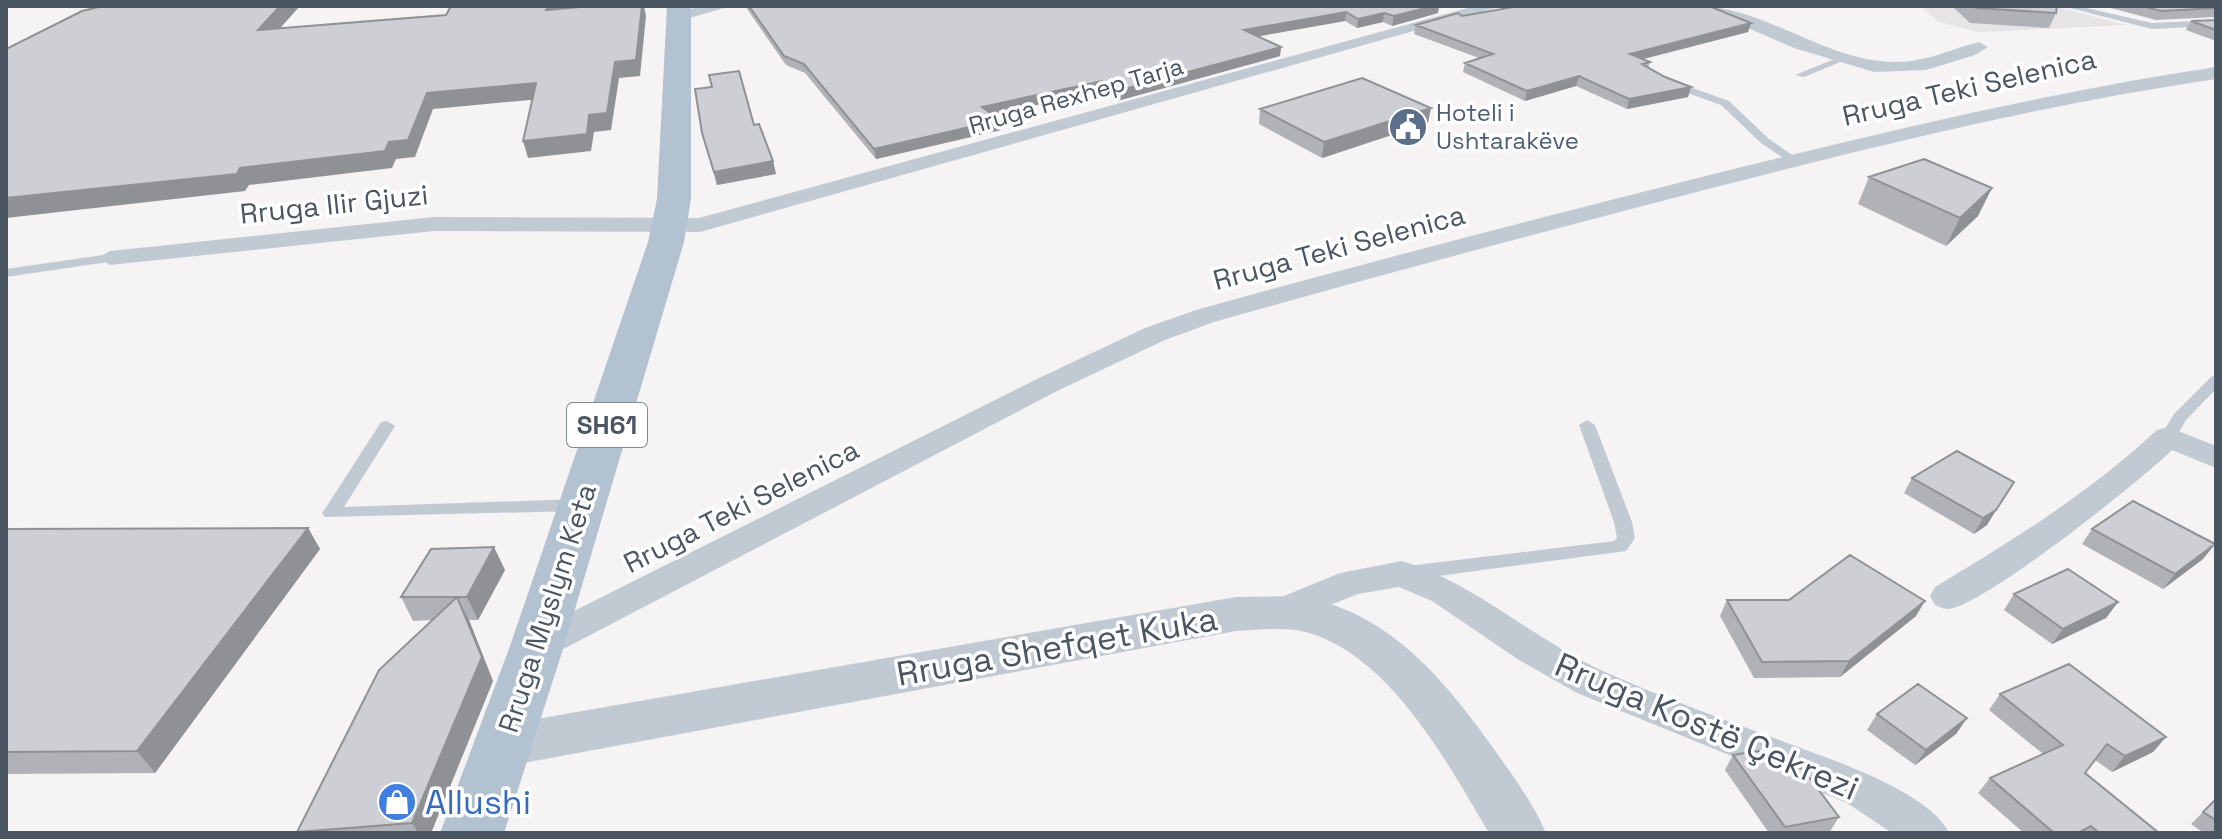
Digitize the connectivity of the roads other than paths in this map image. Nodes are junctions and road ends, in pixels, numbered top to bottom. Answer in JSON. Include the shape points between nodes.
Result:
{"nodes":[{"id":1,"x":723,"y":6,"type":"edge"},
{"id":2,"x":1494,"y":6,"type":"edge"},
{"id":3,"x":1705,"y":6,"type":"edge"},
{"id":4,"x":2066,"y":6,"type":"edge"},
{"id":5,"x":679,"y":11,"type":"edge"},
{"id":6,"x":2216,"y":23,"type":"edge"},
{"id":7,"x":1979,"y":47,"type":"dead end"},
{"id":8,"x":1845,"y":58,"type":"junction"},
{"id":9,"x":2216,"y":73,"type":"edge"},
{"id":10,"x":1800,"y":75,"type":"dead end"},
{"id":11,"x":1667,"y":82,"type":"edge"},
{"id":12,"x":1795,"y":161,"type":"junction"},
{"id":13,"x":670,"y":228,"type":"junction"},
{"id":14,"x":110,"y":258,"type":"joint"},
{"id":15,"x":6,"y":273,"type":"edge"},
{"id":16,"x":2216,"y":380,"type":"edge"},
{"id":17,"x":1587,"y":425,"type":"dead end"},
{"id":18,"x":387,"y":426,"type":"dead end"},
{"id":19,"x":2168,"y":437,"type":"junction"},
{"id":20,"x":2216,"y":458,"type":"edge"},
{"id":21,"x":581,"y":505,"type":"junction"},
{"id":22,"x":1402,"y":574,"type":"junction"},
{"id":23,"x":1948,"y":596,"type":"dead end"},
{"id":24,"x":1280,"y":612,"type":"junction"},
{"id":25,"x":537,"y":646,"type":"junction"},
{"id":26,"x":502,"y":746,"type":"junction"},
{"id":27,"x":472,"y":833,"type":"edge"},
{"id":28,"x":1519,"y":833,"type":"edge"},
{"id":29,"x":1927,"y":833,"type":"edge"}],
"edges":[{"from":1,"to":5,"type":"street"},
{"from":2,"to":13,"type":"street","name":"Rruga Rexhep Tarja","via":[[721,221]]},
{"from":3,"to":8,"type":"street"},
{"from":4,"to":6,"type":"lane","via":[[2152,26]]},
{"from":5,"to":13,"type":"main road","name":"Rruga Myslym Keta","number":"SH61"},
{"from":7,"to":8,"type":"street","via":[[1897,68]]},
{"from":8,"to":10,"type":"lane"},
{"from":9,"to":12,"type":"street","name":"Rruga Teki Selenica","via":[[2059,97]]},
{"from":11,"to":12,"type":"lane","via":[[1725,103]]},
{"from":12,"to":25,"type":"street","name":"Rruga Teki Selenica","via":[[1284,294],[1155,334]]},
{"from":13,"to":14,"type":"street","name":"Rruga Ilir Gjuzi","via":[[447,223]]},
{"from":13,"to":21,"type":"main road","name":"Rruga Myslym Keta","number":"SH61"},
{"from":14,"to":15,"type":"lane","name":"Rruga Ilir Gjuzi"},
{"from":16,"to":19,"type":"lane"},
{"from":17,"to":22,"type":"lane","via":[[1623,522],[1626,538],[1620,547]]},
{"from":18,"to":21,"type":"lane","via":[[331,513]]},
{"from":19,"to":20,"type":"street"},
{"from":19,"to":23,"type":"street","via":[[2091,504]]},
{"from":21,"to":25,"type":"main road","name":"Rruga Myslym Keta","number":"SH61"},
{"from":22,"to":24,"type":"street","via":[[1352,582]]},
{"from":22,"to":29,"type":"street","name":"Rruga Kostë Çekrezi","via":[[1445,592],[1591,682],[1862,790]]},
{"from":24,"to":26,"type":"street","name":"Rruga Shefqet Kuka","via":[[1236,614]]},
{"from":24,"to":28,"type":"street","name":"Rruga Shefqet Kuka","via":[[1348,629],[1379,650],[1445,722]]},
{"from":25,"to":26,"type":"main road","name":"Rruga Myslym Keta","number":"SH61"},
{"from":26,"to":27,"type":"main road","name":"Rruga Myslym Keta","number":"SH61"}]}
